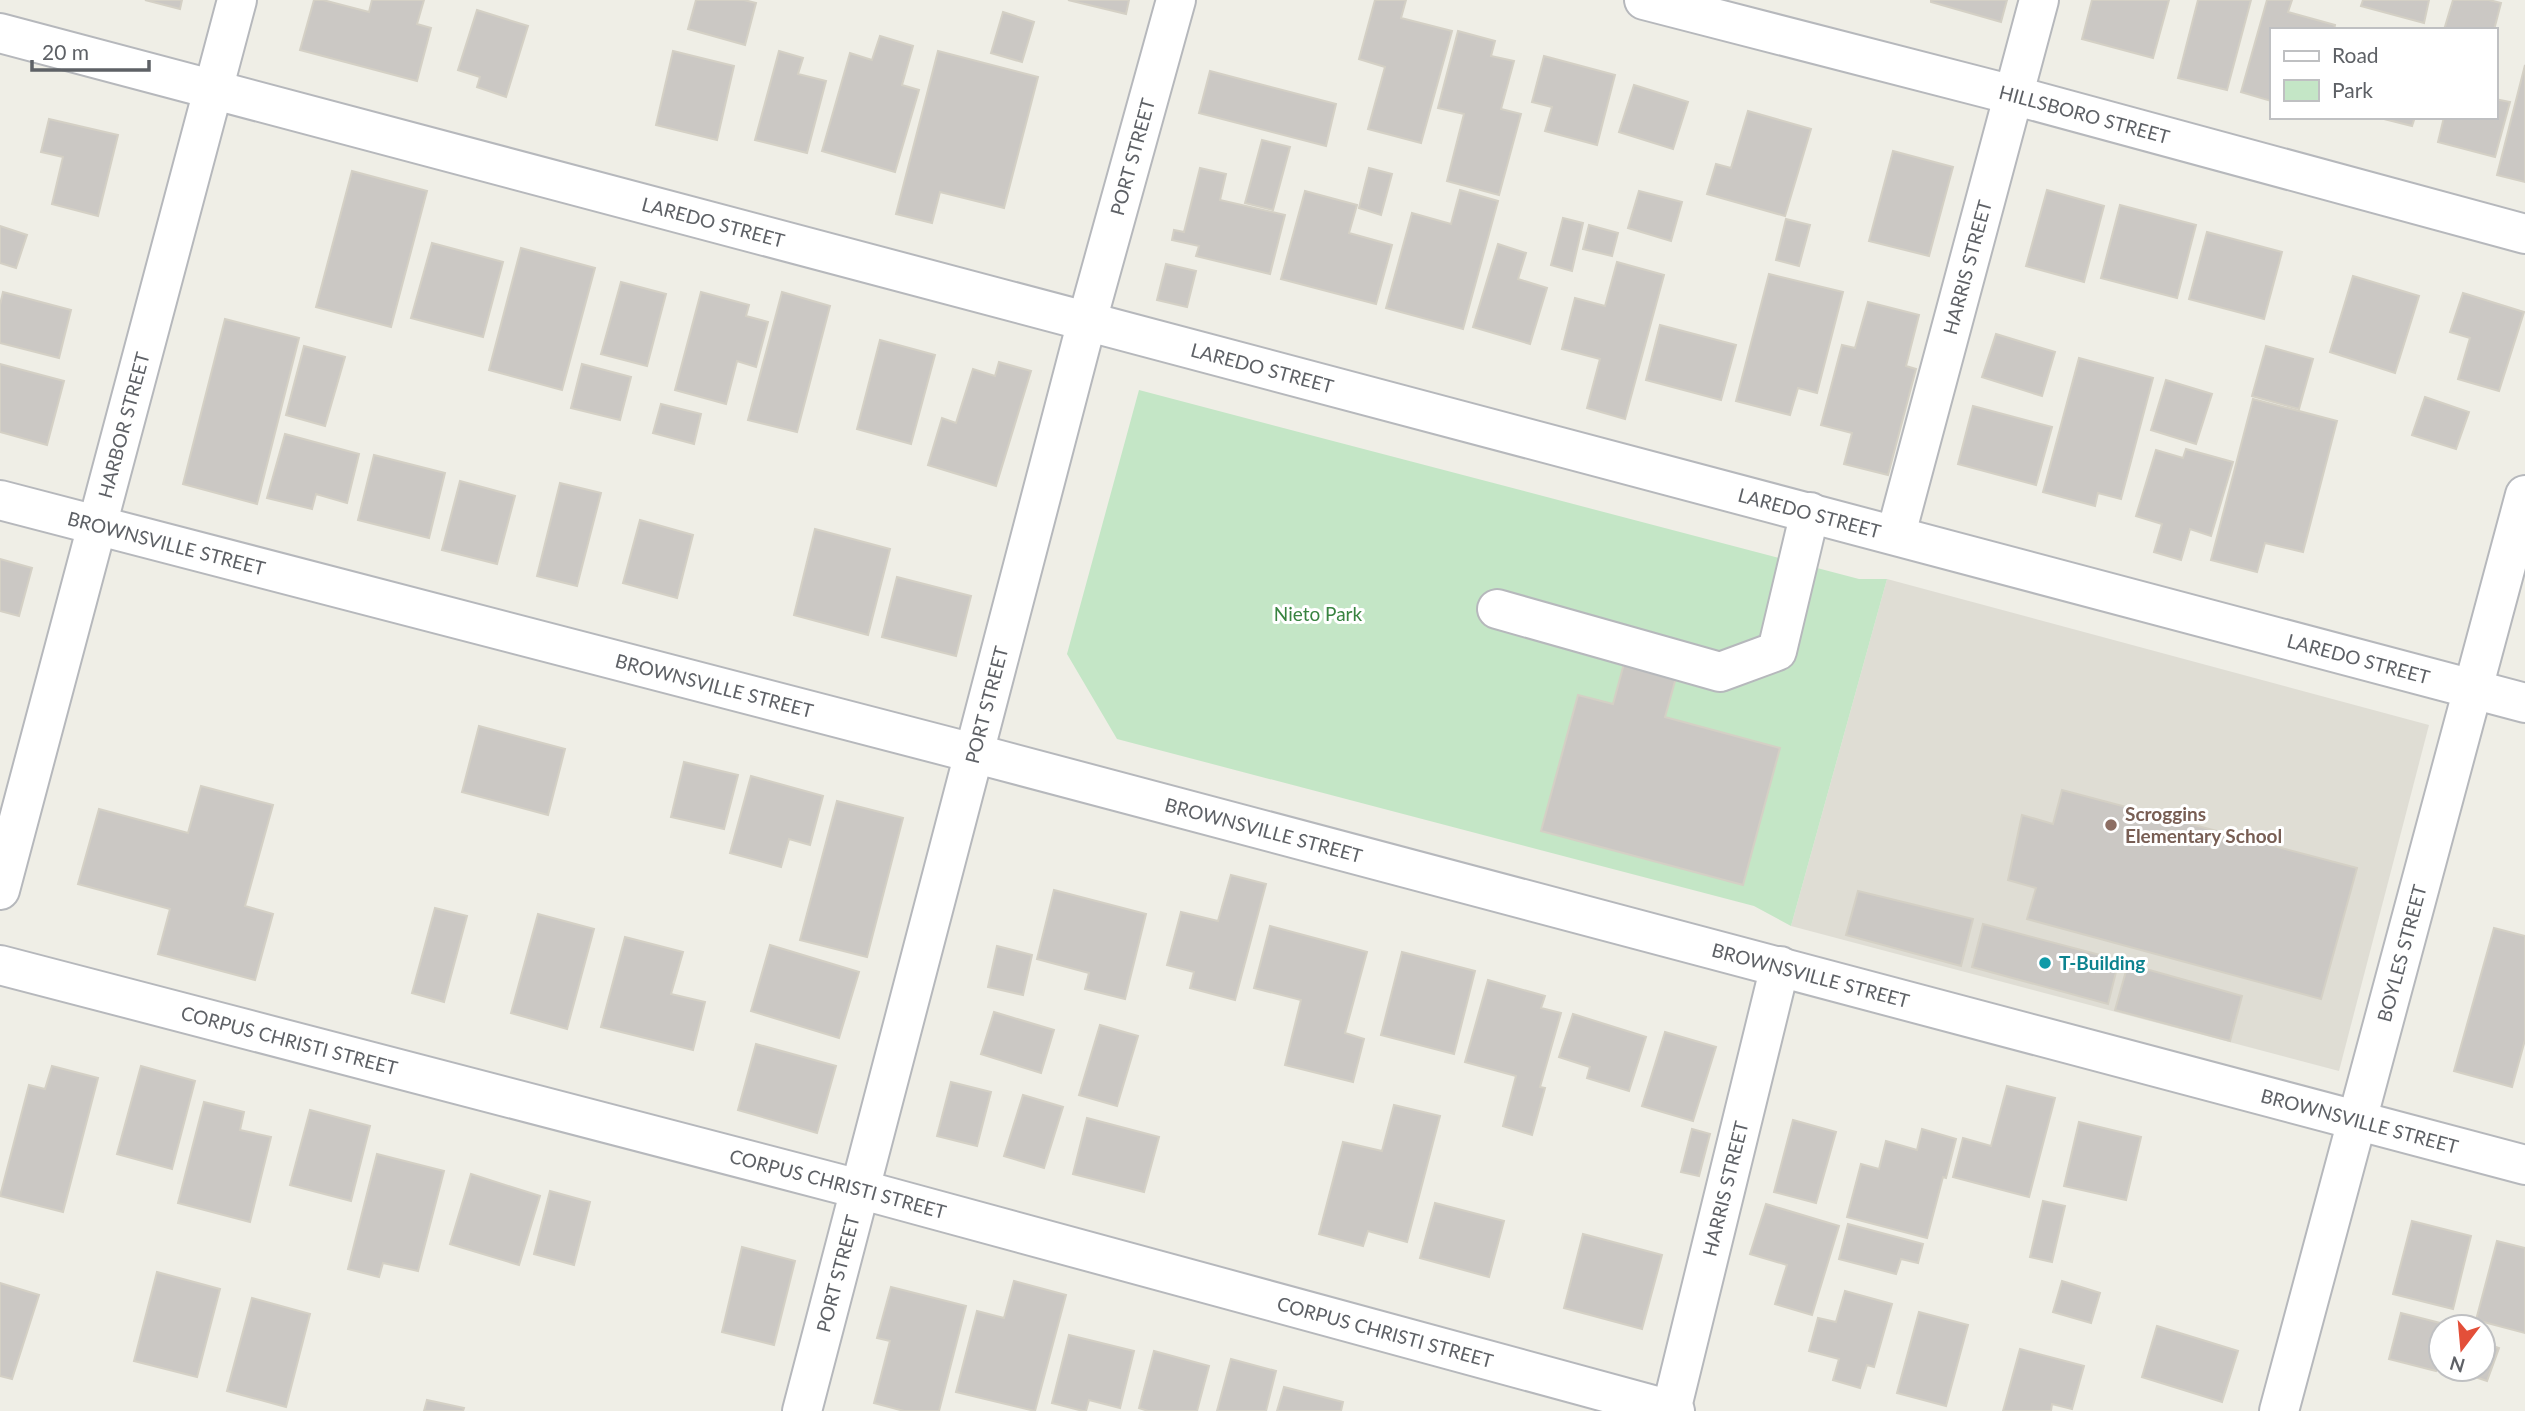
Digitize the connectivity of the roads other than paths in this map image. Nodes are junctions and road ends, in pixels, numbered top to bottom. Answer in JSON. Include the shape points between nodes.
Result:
{"nodes":[{"id":1,"x":237,"y":0,"type":"edge"},
{"id":2,"x":1176,"y":0,"type":"edge"},
{"id":3,"x":1644,"y":0,"type":"edge"},
{"id":4,"x":2039,"y":0,"type":"edge"},
{"id":5,"x":0,"y":33,"type":"edge"},
{"id":6,"x":212,"y":89,"type":"junction"},
{"id":7,"x":2013,"y":95,"type":"junction"},
{"id":8,"x":2525,"y":234,"type":"edge"},
{"id":9,"x":1087,"y":321,"type":"junction"},
{"id":10,"x":2525,"y":495,"type":"edge"},
{"id":11,"x":0,"y":500,"type":"edge"},
{"id":12,"x":1810,"y":512,"type":"junction"},
{"id":13,"x":96,"y":525,"type":"junction"},
{"id":14,"x":1896,"y":534,"type":"junction"},
{"id":15,"x":1497,"y":609,"type":"dead end"},
{"id":16,"x":2472,"y":689,"type":"junction"},
{"id":17,"x":2525,"y":703,"type":"edge"},
{"id":18,"x":973,"y":753,"type":"junction"},
{"id":19,"x":0,"y":890,"type":"edge"},
{"id":20,"x":0,"y":965,"type":"edge"},
{"id":21,"x":1780,"y":966,"type":"junction"},
{"id":22,"x":2357,"y":1119,"type":"junction"},
{"id":23,"x":2525,"y":1165,"type":"edge"},
{"id":24,"x":859,"y":1189,"type":"junction"},
{"id":25,"x":802,"y":1411,"type":"edge"},
{"id":26,"x":1672,"y":1411,"type":"edge"},
{"id":27,"x":2279,"y":1411,"type":"edge"}],
"edges":[{"from":1,"to":6,"type":"street","name":"HARBOR STREET"},
{"from":2,"to":9,"type":"street","name":"PORT STREET"},
{"from":3,"to":7,"type":"street","name":"HILLSBORO STREET"},
{"from":4,"to":7,"type":"street","name":"HARRIS STREET"},
{"from":5,"to":6,"type":"street","name":"LAREDO STREET"},
{"from":6,"to":9,"type":"street","name":"LAREDO STREET"},
{"from":6,"to":13,"type":"street","name":"HARBOR STREET"},
{"from":7,"to":8,"type":"street","name":"HILLSBORO STREET"},
{"from":7,"to":14,"type":"street","name":"HARRIS STREET"},
{"from":9,"to":12,"type":"street","name":"LAREDO STREET"},
{"from":9,"to":18,"type":"street","name":"PORT STREET"},
{"from":10,"to":16,"type":"street","name":"BOYLES STREET"},
{"from":11,"to":13,"type":"street","name":"BROWNSVILLE STREET"},
{"from":12,"to":14,"type":"street","name":"LAREDO STREET"},
{"from":12,"to":15,"type":"street","via":[[1777,652],[1720,672]]},
{"from":13,"to":18,"type":"street","name":"BROWNSVILLE STREET"},
{"from":13,"to":19,"type":"street","name":"HARBOR STREET"},
{"from":14,"to":16,"type":"street","name":"LAREDO STREET"},
{"from":16,"to":17,"type":"street","name":"LAREDO STREET"},
{"from":16,"to":22,"type":"street","name":"BOYLES STREET"},
{"from":18,"to":21,"type":"street","name":"BROWNSVILLE STREET"},
{"from":18,"to":24,"type":"street","name":"PORT STREET"},
{"from":20,"to":24,"type":"street","name":"CORPUS CHRISTI STREET"},
{"from":21,"to":22,"type":"street","name":"BROWNSVILLE STREET"},
{"from":21,"to":26,"type":"street","name":"HARRIS STREET"},
{"from":22,"to":23,"type":"street","name":"BROWNSVILLE STREET"},
{"from":22,"to":27,"type":"street","name":"BOYLES STREET"},
{"from":24,"to":25,"type":"street","name":"PORT STREET"},
{"from":24,"to":26,"type":"street","name":"CORPUS CHRISTI STREET"}]}
